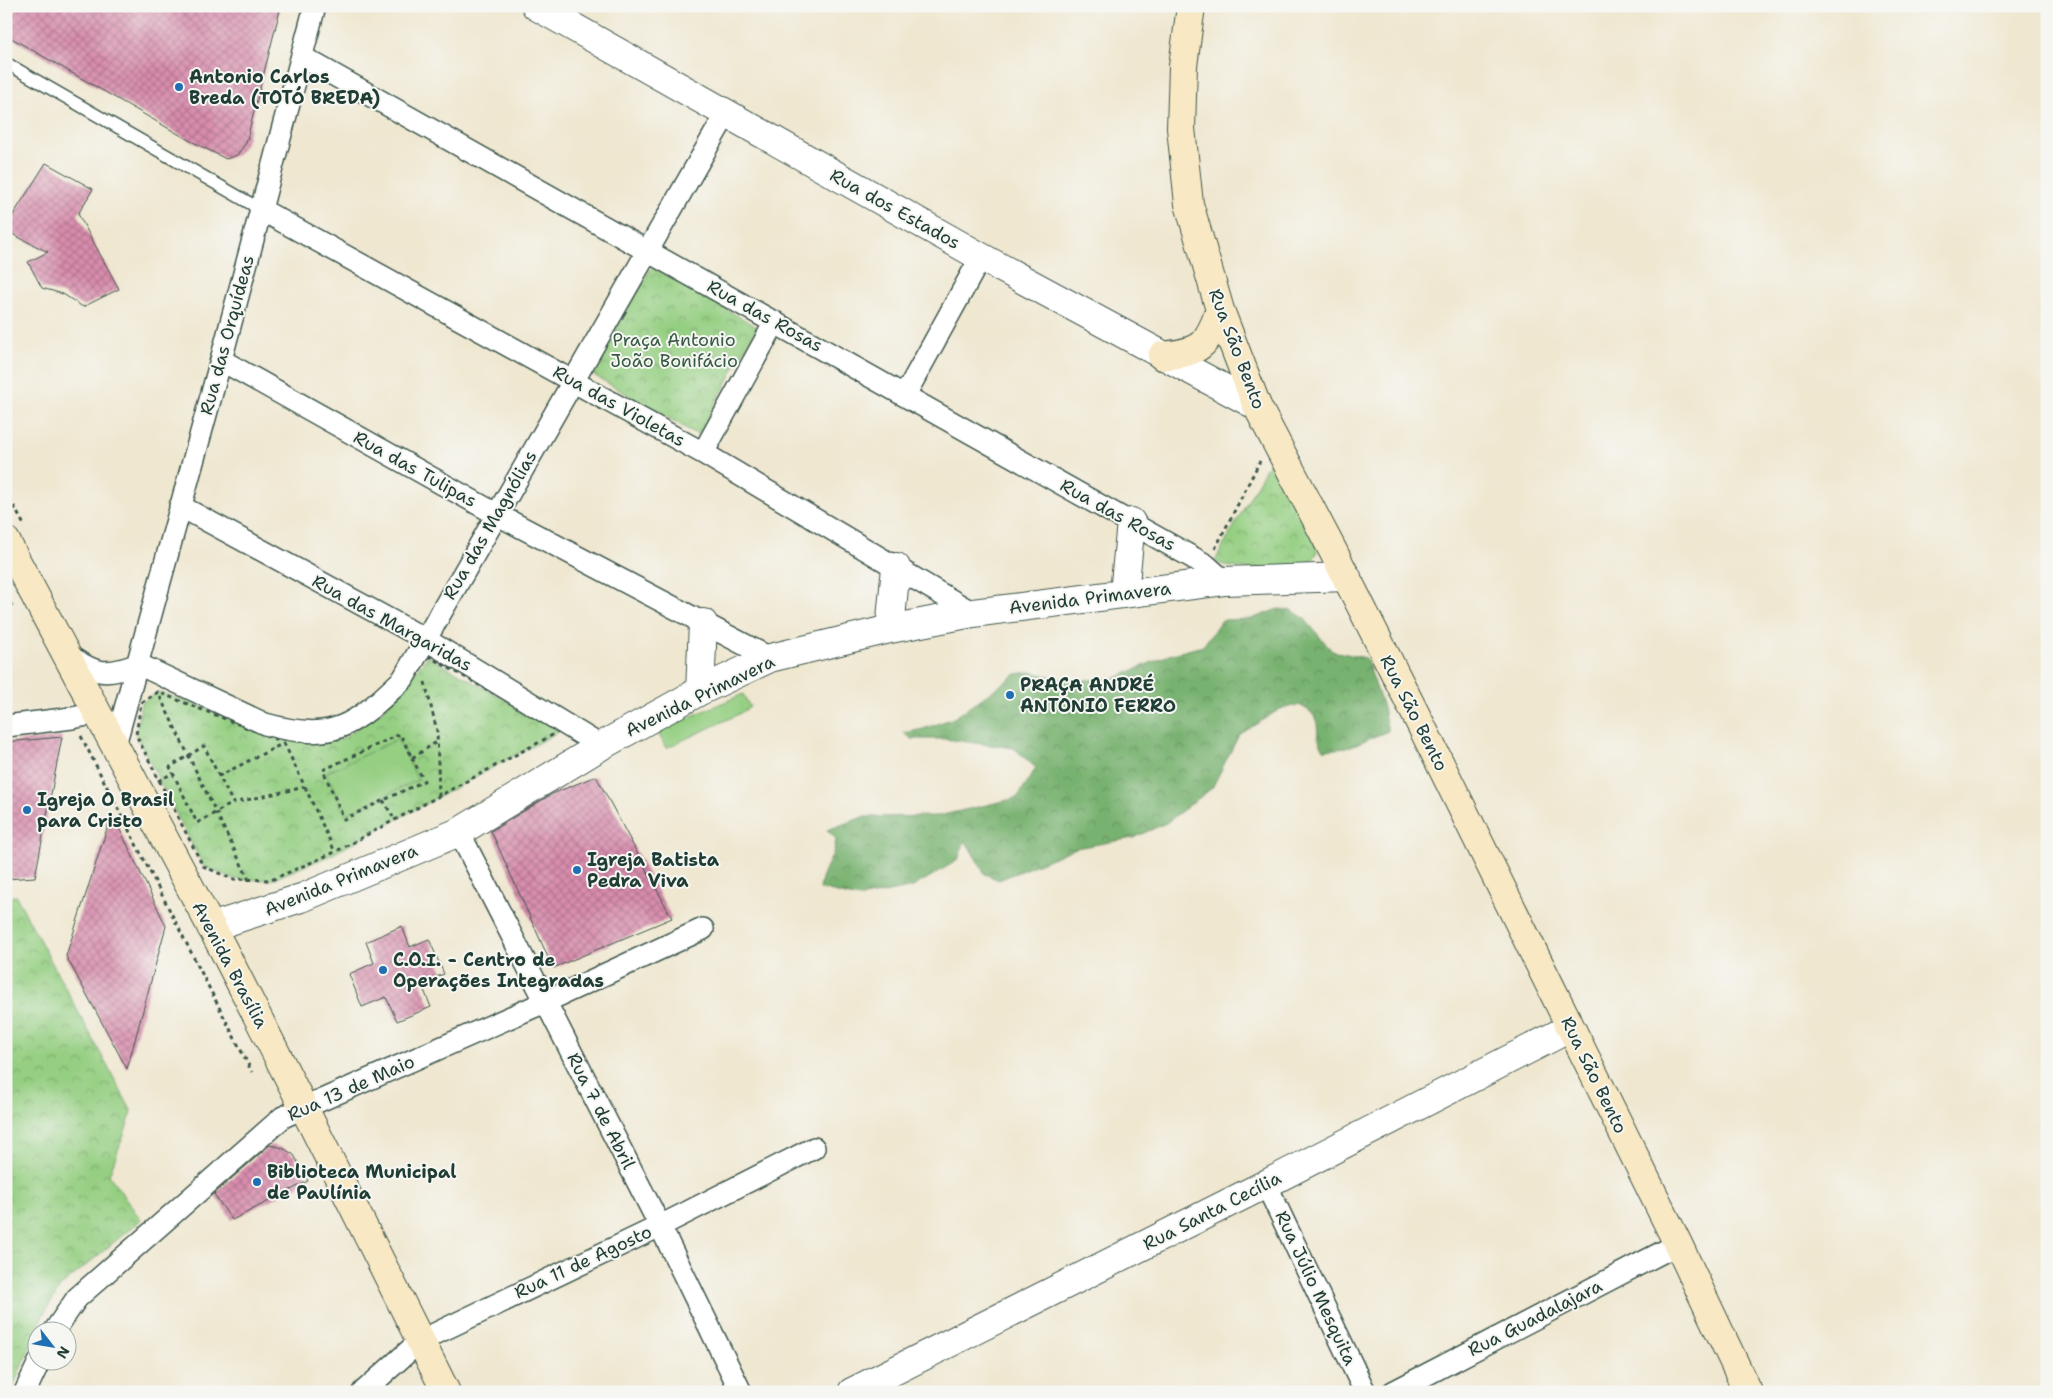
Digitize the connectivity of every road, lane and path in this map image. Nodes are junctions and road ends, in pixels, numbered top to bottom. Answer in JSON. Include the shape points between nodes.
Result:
{"nodes":[{"id":1,"x":315,"y":6,"type":"edge"},
{"id":2,"x":536,"y":6,"type":"edge"},
{"id":3,"x":1191,"y":6,"type":"edge"},
{"id":4,"x":302,"y":57,"type":"junction"},
{"id":5,"x":6,"y":63,"type":"edge"},
{"id":6,"x":726,"y":114,"type":"junction"},
{"id":7,"x":260,"y":209,"type":"junction"},
{"id":8,"x":648,"y":250,"type":"junction"},
{"id":9,"x":980,"y":257,"type":"junction"},
{"id":10,"x":1220,"y":310,"type":"junction"},
{"id":11,"x":775,"y":322,"type":"junction"},
{"id":12,"x":1162,"y":356,"type":"junction"},
{"id":13,"x":221,"y":360,"type":"junction"},
{"id":14,"x":572,"y":380,"type":"junction"},
{"id":15,"x":905,"y":395,"type":"junction"},
{"id":16,"x":1257,"y":406,"type":"junction"},
{"id":17,"x":1273,"y":436,"type":"junction"},
{"id":18,"x":703,"y":453,"type":"junction"},
{"id":19,"x":180,"y":506,"type":"junction"},
{"id":20,"x":496,"y":514,"type":"junction"},
{"id":21,"x":1131,"y":522,"type":"junction"},
{"id":22,"x":6,"y":541,"type":"edge"},
{"id":23,"x":896,"y":567,"type":"junction"},
{"id":24,"x":1215,"y":573,"type":"junction"},
{"id":25,"x":1346,"y":577,"type":"junction"},
{"id":26,"x":1124,"y":593,"type":"junction"},
{"id":27,"x":973,"y":613,"type":"junction"},
{"id":28,"x":702,"y":623,"type":"junction"},
{"id":29,"x":890,"y":629,"type":"junction"},
{"id":30,"x":426,"y":648,"type":"junction"},
{"id":31,"x":66,"y":653,"type":"junction"},
{"id":32,"x":770,"y":658,"type":"junction"},
{"id":33,"x":138,"y":664,"type":"junction"},
{"id":34,"x":420,"y":665,"type":"junction"},
{"id":35,"x":700,"y":691,"type":"junction"},
{"id":36,"x":158,"y":692,"type":"junction"},
{"id":37,"x":98,"y":713,"type":"junction"},
{"id":38,"x":72,"y":718,"type":"junction"},
{"id":39,"x":6,"y":726,"type":"edge"},
{"id":40,"x":438,"y":740,"type":"junction"},
{"id":41,"x":115,"y":745,"type":"junction"},
{"id":42,"x":601,"y":746,"type":"junction"},
{"id":43,"x":189,"y":756,"type":"junction"},
{"id":44,"x":412,"y":758,"type":"junction"},
{"id":45,"x":489,"y":769,"type":"dead end"},
{"id":46,"x":219,"y":776,"type":"junction"},
{"id":47,"x":305,"y":787,"type":"junction"},
{"id":48,"x":439,"y":796,"type":"dead end"},
{"id":49,"x":383,"y":800,"type":"junction"},
{"id":50,"x":233,"y":803,"type":"junction"},
{"id":51,"x":216,"y":812,"type":"junction"},
{"id":52,"x":393,"y":817,"type":"dead end"},
{"id":53,"x":459,"y":832,"type":"junction"},
{"id":54,"x":336,"y":852,"type":"junction"},
{"id":55,"x":249,"y":880,"type":"dead end"},
{"id":56,"x":211,"y":927,"type":"junction"},
{"id":57,"x":703,"y":929,"type":"dead end"},
{"id":58,"x":545,"y":1002,"type":"junction"},
{"id":59,"x":1570,"y":1028,"type":"junction"},
{"id":60,"x":252,"y":1072,"type":"dead end"},
{"id":61,"x":304,"y":1108,"type":"junction"},
{"id":62,"x":814,"y":1148,"type":"dead end"},
{"id":63,"x":1266,"y":1184,"type":"junction"},
{"id":64,"x":660,"y":1226,"type":"junction"},
{"id":65,"x":1678,"y":1244,"type":"junction"},
{"id":66,"x":62,"y":1320,"type":"edge"},
{"id":67,"x":420,"y":1341,"type":"junction"},
{"id":68,"x":35,"y":1370,"type":"edge"},
{"id":69,"x":25,"y":1392,"type":"edge"},
{"id":70,"x":363,"y":1392,"type":"edge"},
{"id":71,"x":446,"y":1392,"type":"edge"},
{"id":72,"x":740,"y":1392,"type":"edge"},
{"id":73,"x":852,"y":1392,"type":"edge"},
{"id":74,"x":1365,"y":1392,"type":"edge"},
{"id":75,"x":1393,"y":1392,"type":"edge"},
{"id":76,"x":1748,"y":1392,"type":"edge"}],
"edges":[{"from":1,"to":4,"type":"street","name":"Rua das Orquídeas"},
{"from":2,"to":6,"type":"street","name":"Rua dos Estados"},
{"from":3,"to":10,"type":"main road","name":"Rua São Bento","via":[[1183,66],[1181,128],[1189,204]]},
{"from":4,"to":7,"type":"street","name":"Rua das Orquídeas"},
{"from":4,"to":8,"type":"street","name":"Rua das Rosas"},
{"from":5,"to":7,"type":"lane"},
{"from":6,"to":8,"type":"street","name":"Rua das Magnólias"},
{"from":6,"to":9,"type":"street","name":"Rua dos Estados"},
{"from":7,"to":13,"type":"street","name":"Rua das Orquídeas"},
{"from":7,"to":14,"type":"street","name":"Rua das Violetas"},
{"from":8,"to":11,"type":"street","name":"Rua das Rosas"},
{"from":8,"to":14,"type":"street","name":"Rua das Magnólias"},
{"from":9,"to":12,"type":"street","name":"Rua dos Estados"},
{"from":9,"to":15,"type":"street"},
{"from":10,"to":12,"type":"main road","via":[[1201,346],[1189,352]]},
{"from":10,"to":16,"type":"main road","name":"Rua São Bento"},
{"from":11,"to":15,"type":"street","name":"Rua das Rosas"},
{"from":11,"to":18,"type":"street"},
{"from":12,"to":16,"type":"street","name":"Rua dos Estados"},
{"from":13,"to":19,"type":"street","name":"Rua das Orquídeas"},
{"from":13,"to":20,"type":"street","name":"Rua das Tulipas"},
{"from":14,"to":18,"type":"street","name":"Rua das Violetas"},
{"from":14,"to":20,"type":"street","name":"Rua das Magnólias"},
{"from":15,"to":21,"type":"street","name":"Rua das Rosas"},
{"from":16,"to":17,"type":"main road","name":"Rua São Bento"},
{"from":17,"to":24,"type":"path"},
{"from":17,"to":25,"type":"main road","name":"Rua São Bento"},
{"from":18,"to":23,"type":"street","name":"Rua das Violetas"},
{"from":19,"to":30,"type":"street","name":"Rua das Margaridas"},
{"from":19,"to":33,"type":"street","name":"Rua das Orquídeas"},
{"from":20,"to":28,"type":"street","name":"Rua das Tulipas"},
{"from":20,"to":30,"type":"street","name":"Rua das Magnólias"},
{"from":21,"to":24,"type":"street","name":"Rua das Rosas"},
{"from":21,"to":26,"type":"street"},
{"from":22,"to":31,"type":"main road","name":"Avenida Brasília"},
{"from":23,"to":27,"type":"street","name":"Rua das Violetas"},
{"from":23,"to":29,"type":"street"},
{"from":24,"to":25,"type":"street","name":"Avenida Primavera"},
{"from":24,"to":26,"type":"street","name":"Avenida Primavera"},
{"from":25,"to":59,"type":"main road","name":"Rua São Bento"},
{"from":26,"to":27,"type":"street","name":"Avenida Primavera"},
{"from":27,"to":29,"type":"street","name":"Avenida Primavera"},
{"from":28,"to":32,"type":"street","name":"Rua das Tulipas"},
{"from":28,"to":35,"type":"street"},
{"from":29,"to":32,"type":"street","name":"Avenida Primavera"},
{"from":30,"to":33,"type":"street","name":"Rua das Magnólias","via":[[396,686],[354,722],[329,731],[286,730],[265,724]]},
{"from":30,"to":34,"type":"path"},
{"from":30,"to":42,"type":"street","name":"Rua das Margaridas"},
{"from":31,"to":33,"type":"street","via":[[85,668],[103,672],[120,671]]},
{"from":31,"to":37,"type":"main road","name":"Avenida Brasília"},
{"from":32,"to":35,"type":"street","name":"Avenida Primavera"},
{"from":33,"to":41,"type":"street","name":"Rua das Orquídeas"},
{"from":34,"to":36,"type":"path","via":[[382,711],[342,739],[275,739]]},
{"from":34,"to":40,"type":"path"},
{"from":35,"to":42,"type":"street","name":"Avenida Primavera"},
{"from":36,"to":43,"type":"path"},
{"from":36,"to":54,"type":"path","via":[[141,703],[136,735],[203,866],[232,880],[271,880]]},
{"from":37,"to":38,"type":"street"},
{"from":37,"to":41,"type":"main road","name":"Avenida Brasília"},
{"from":38,"to":39,"type":"street"},
{"from":38,"to":60,"type":"path"},
{"from":40,"to":44,"type":"path"},
{"from":40,"to":48,"type":"path"},
{"from":41,"to":56,"type":"main road","name":"Avenida Brasília"},
{"from":42,"to":53,"type":"street","name":"Avenida Primavera"},
{"from":43,"to":46,"type":"path","via":[[204,746]]},
{"from":43,"to":51,"type":"path"},
{"from":43,"to":51,"type":"path","via":[[170,767],[197,823]]},
{"from":44,"to":49,"type":"path","via":[[424,781]]},
{"from":44,"to":49,"type":"path","via":[[400,734],[323,770],[344,819]]},
{"from":45,"to":54,"type":"path"},
{"from":46,"to":47,"type":"path","via":[[284,743]]},
{"from":46,"to":50,"type":"path"},
{"from":47,"to":50,"type":"path"},
{"from":47,"to":54,"type":"path"},
{"from":49,"to":52,"type":"path"},
{"from":50,"to":51,"type":"path"},
{"from":51,"to":55,"type":"path"},
{"from":53,"to":56,"type":"street","name":"Avenida Primavera","via":[[304,897]]},
{"from":53,"to":58,"type":"street","name":"Rua 7 de Abril"},
{"from":56,"to":61,"type":"main road","name":"Avenida Brasília"},
{"from":57,"to":58,"type":"street","name":"Rua 13 de Maio"},
{"from":58,"to":61,"type":"street","name":"Rua 13 de Maio"},
{"from":58,"to":64,"type":"street","name":"Rua 7 de Abril"},
{"from":59,"to":63,"type":"street","name":"Rua Santa Cecília"},
{"from":59,"to":65,"type":"main road","name":"Rua São Bento"},
{"from":61,"to":66,"type":"street","name":"Rua 13 de Maio","via":[[283,1117],[77,1298]]},
{"from":61,"to":67,"type":"main road","name":"Avenida Brasília"},
{"from":62,"to":64,"type":"street","name":"Rua 11 de Agosto"},
{"from":63,"to":73,"type":"street","name":"Rua Santa Cecília"},
{"from":63,"to":74,"type":"street","name":"Rua Júlio Mesquita"},
{"from":64,"to":67,"type":"street","name":"Rua 11 de Agosto"},
{"from":64,"to":72,"type":"street","name":"Rua 7 de Abril"},
{"from":65,"to":75,"type":"street","name":"Rua Guadalajara"},
{"from":65,"to":76,"type":"main road","name":"Rua São Bento"},
{"from":67,"to":70,"type":"street","name":"Rua 11 de Agosto"},
{"from":67,"to":71,"type":"main road","name":"Avenida Brasília"},
{"from":68,"to":69,"type":"street"}]}
